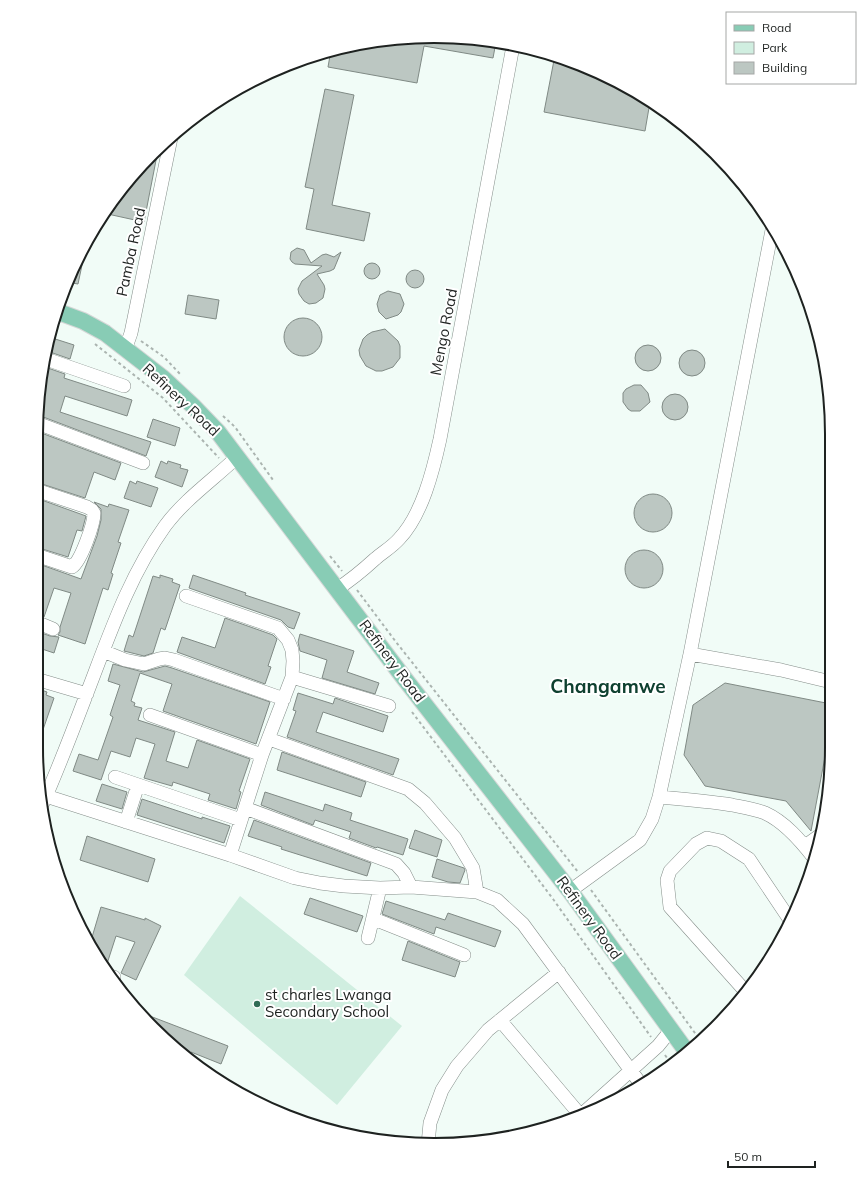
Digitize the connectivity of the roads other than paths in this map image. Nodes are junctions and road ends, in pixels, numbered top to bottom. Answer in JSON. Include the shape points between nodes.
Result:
{"nodes":[{"id":1,"x":512,"y":51,"type":"edge"},
{"id":2,"x":169,"y":147,"type":"edge"},
{"id":3,"x":771,"y":236,"type":"edge"},
{"id":4,"x":62,"y":313,"type":"edge"},
{"id":5,"x":126,"y":350,"type":"junction"},
{"id":6,"x":50,"y":361,"type":"edge"},
{"id":7,"x":124,"y":386,"type":"dead end"},
{"id":8,"x":43,"y":425,"type":"edge"},
{"id":9,"x":232,"y":462,"type":"junction"},
{"id":10,"x":142,"y":463,"type":"dead end"},
{"id":11,"x":43,"y":492,"type":"edge"},
{"id":12,"x":43,"y":557,"type":"edge"},
{"id":13,"x":337,"y":589,"type":"junction"},
{"id":14,"x":186,"y":596,"type":"dead end"},
{"id":15,"x":43,"y":625,"type":"edge"},
{"id":16,"x":53,"y":629,"type":"dead end"},
{"id":17,"x":103,"y":651,"type":"junction"},
{"id":18,"x":690,"y":654,"type":"junction"},
{"id":19,"x":292,"y":677,"type":"junction"},
{"id":20,"x":43,"y":681,"type":"edge"},
{"id":21,"x":825,"y":681,"type":"edge"},
{"id":22,"x":87,"y":694,"type":"junction"},
{"id":23,"x":284,"y":699,"type":"junction"},
{"id":24,"x":389,"y":706,"type":"dead end"},
{"id":25,"x":150,"y":715,"type":"dead end"},
{"id":26,"x":269,"y":739,"type":"junction"},
{"id":27,"x":262,"y":755,"type":"junction"},
{"id":28,"x":115,"y":777,"type":"dead end"},
{"id":29,"x":138,"y":785,"type":"junction"},
{"id":30,"x":659,"y":797,"type":"junction"},
{"id":31,"x":46,"y":798,"type":"edge"},
{"id":32,"x":46,"y":800,"type":"edge"},
{"id":33,"x":243,"y":814,"type":"junction"},
{"id":34,"x":126,"y":822,"type":"junction"},
{"id":35,"x":814,"y":840,"type":"edge"},
{"id":36,"x":805,"y":846,"type":"junction"},
{"id":37,"x":810,"y":853,"type":"edge"},
{"id":38,"x":230,"y":855,"type":"junction"},
{"id":39,"x":411,"y":887,"type":"junction"},
{"id":40,"x":380,"y":888,"type":"junction"},
{"id":41,"x":570,"y":891,"type":"junction"},
{"id":42,"x":477,"y":892,"type":"junction"},
{"id":43,"x":787,"y":915,"type":"edge"},
{"id":44,"x":374,"y":919,"type":"junction"},
{"id":45,"x":368,"y":938,"type":"dead end"},
{"id":46,"x":464,"y":954,"type":"dead end"},
{"id":47,"x":559,"y":972,"type":"junction"},
{"id":48,"x":742,"y":988,"type":"edge"},
{"id":49,"x":500,"y":1020,"type":"junction"},
{"id":50,"x":671,"y":1030,"type":"junction"},
{"id":51,"x":684,"y":1048,"type":"edge"},
{"id":52,"x":630,"y":1070,"type":"junction"},
{"id":53,"x":638,"y":1081,"type":"edge"},
{"id":54,"x":594,"y":1104,"type":"edge"},
{"id":55,"x":577,"y":1111,"type":"edge"},
{"id":56,"x":429,"y":1138,"type":"edge"}],
"edges":[{"from":1,"to":13,"type":"street","name":"Mengo Road","via":[[432,471],[422,500],[399,539],[354,578]]},
{"from":2,"to":5,"type":"street","name":"Pamba Road"},
{"from":3,"to":18,"type":"street"},
{"from":4,"to":5,"type":"main road","name":"Refinery Road","via":[[99,330]]},
{"from":5,"to":9,"type":"main road","name":"Refinery Road","via":[[163,378],[218,432]]},
{"from":6,"to":7,"type":"street"},
{"from":8,"to":10,"type":"street"},
{"from":9,"to":13,"type":"main road","name":"Refinery Road"},
{"from":9,"to":17,"type":"street","via":[[179,509],[151,547]]},
{"from":11,"to":12,"type":"street","via":[[87,507],[94,513],[92,527],[76,564],[72,567]]},
{"from":13,"to":41,"type":"main road","name":"Refinery Road"},
{"from":14,"to":19,"type":"street","via":[[278,628],[292,650]]},
{"from":15,"to":16,"type":"street"},
{"from":17,"to":22,"type":"street"},
{"from":17,"to":23,"type":"street","via":[[134,663],[144,664],[165,658],[174,660]]},
{"from":18,"to":21,"type":"street","via":[[781,670]]},
{"from":18,"to":30,"type":"street"},
{"from":19,"to":23,"type":"street"},
{"from":19,"to":24,"type":"street"},
{"from":20,"to":22,"type":"street"},
{"from":22,"to":31,"type":"street"},
{"from":23,"to":26,"type":"street"},
{"from":25,"to":27,"type":"street"},
{"from":26,"to":27,"type":"street"},
{"from":26,"to":42,"type":"street","via":[[408,788],[425,802],[455,838],[473,868]]},
{"from":27,"to":33,"type":"street"},
{"from":28,"to":29,"type":"street"},
{"from":29,"to":33,"type":"street"},
{"from":29,"to":34,"type":"street"},
{"from":30,"to":36,"type":"street","via":[[704,801],[765,813],[782,824]]},
{"from":30,"to":41,"type":"street","via":[[652,819],[640,840]]},
{"from":32,"to":34,"type":"street"},
{"from":33,"to":38,"type":"street"},
{"from":33,"to":39,"type":"street","via":[[396,864]]},
{"from":34,"to":38,"type":"street"},
{"from":35,"to":36,"type":"street"},
{"from":36,"to":37,"type":"street"},
{"from":38,"to":40,"type":"street","via":[[295,878],[336,885]]},
{"from":39,"to":40,"type":"street"},
{"from":39,"to":42,"type":"street"},
{"from":40,"to":44,"type":"street"},
{"from":41,"to":50,"type":"main road","name":"Refinery Road"},
{"from":42,"to":47,"type":"street","via":[[497,900],[523,924]]},
{"from":43,"to":48,"type":"street","via":[[749,859],[721,841],[707,838],[696,844],[670,871],[667,880],[670,907]]},
{"from":44,"to":45,"type":"street"},
{"from":44,"to":46,"type":"street"},
{"from":47,"to":49,"type":"street"},
{"from":47,"to":52,"type":"street"},
{"from":49,"to":55,"type":"street"},
{"from":49,"to":56,"type":"street","via":[[457,1066],[442,1090],[430,1123]]},
{"from":50,"to":51,"type":"main road","name":"Refinery Road"},
{"from":50,"to":52,"type":"street","via":[[658,1046]]},
{"from":52,"to":53,"type":"street"},
{"from":52,"to":54,"type":"street"}]}
